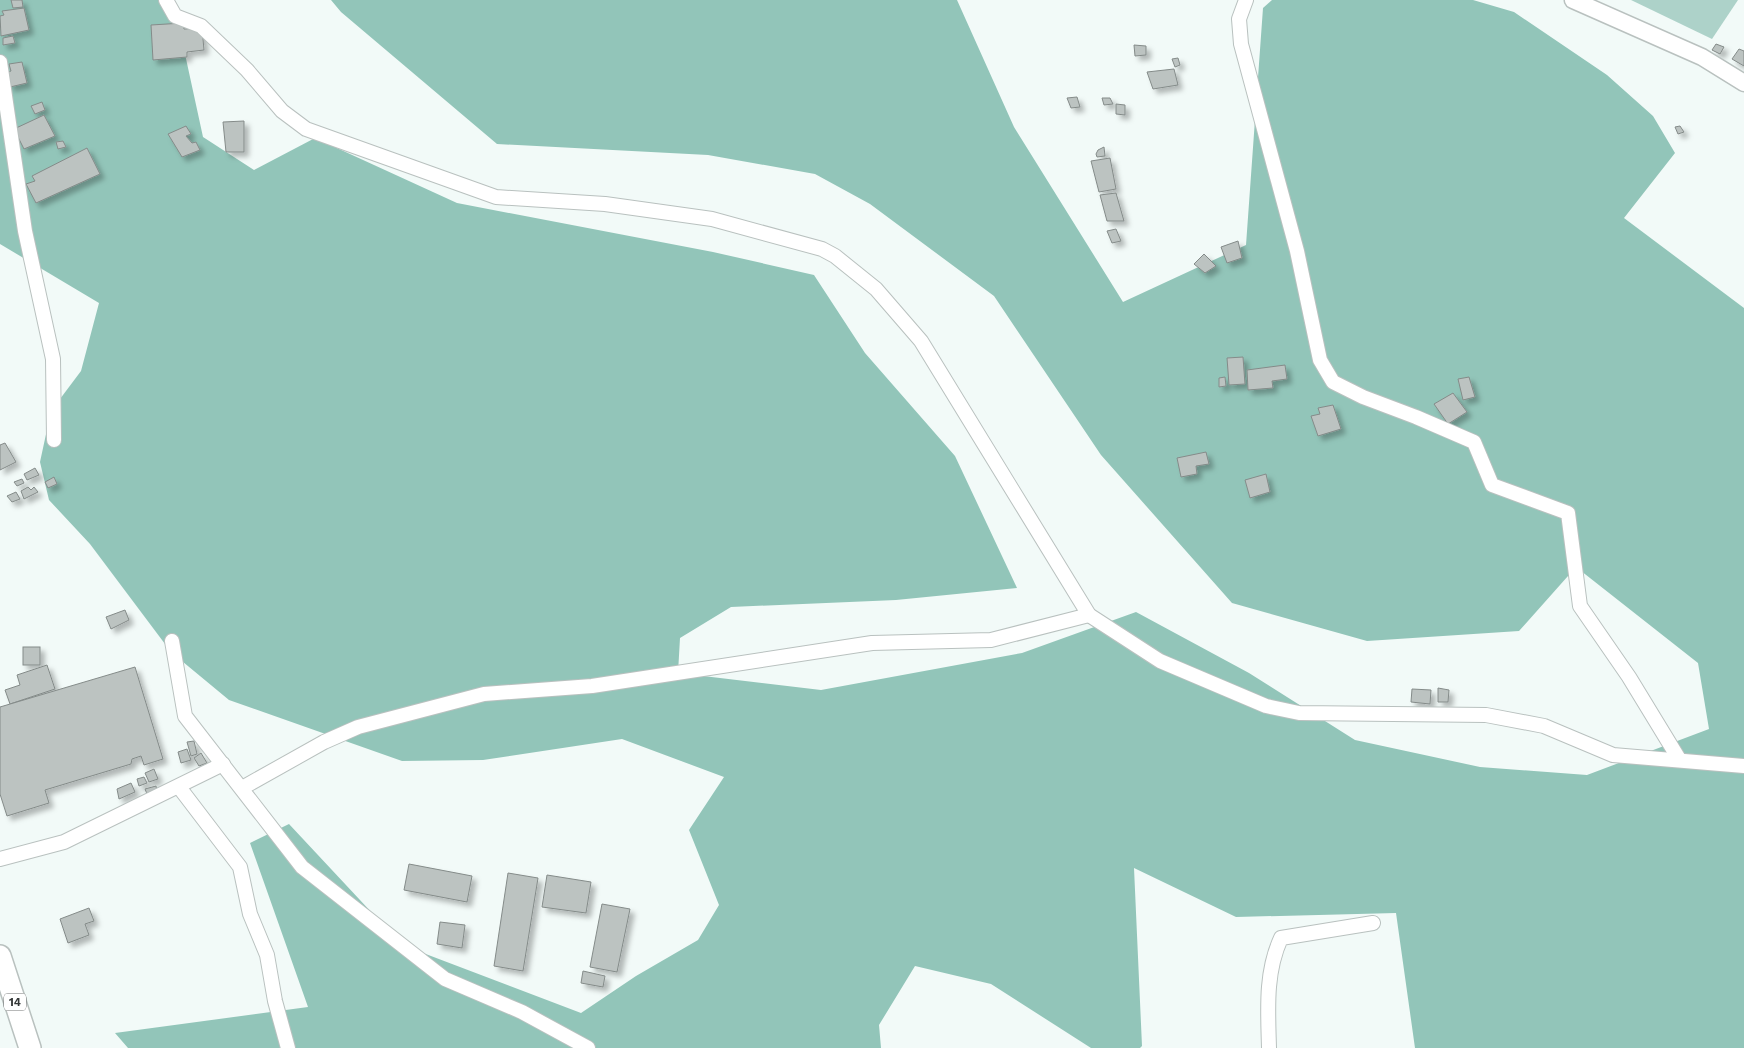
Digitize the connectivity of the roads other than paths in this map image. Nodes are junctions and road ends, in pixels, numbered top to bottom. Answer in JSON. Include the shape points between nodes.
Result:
{"nodes":[{"id":1,"x":166,"y":0,"type":"edge"},
{"id":2,"x":1246,"y":0,"type":"edge"},
{"id":3,"x":1573,"y":0,"type":"edge"},
{"id":4,"x":0,"y":62,"type":"edge"},
{"id":5,"x":1744,"y":83,"type":"edge"},
{"id":6,"x":54,"y":440,"type":"dead end"},
{"id":7,"x":1089,"y":615,"type":"junction"},
{"id":8,"x":172,"y":641,"type":"dead end"},
{"id":9,"x":1679,"y":759,"type":"junction"},
{"id":10,"x":223,"y":764,"type":"junction"},
{"id":11,"x":1744,"y":766,"type":"edge"},
{"id":12,"x":179,"y":787,"type":"junction"},
{"id":13,"x":242,"y":788,"type":"junction"},
{"id":14,"x":0,"y":859,"type":"edge"},
{"id":15,"x":1372,"y":923,"type":"dead end"},
{"id":16,"x":0,"y":956,"type":"edge"},
{"id":17,"x":30,"y":1048,"type":"edge"},
{"id":18,"x":288,"y":1048,"type":"edge"},
{"id":19,"x":588,"y":1048,"type":"edge"},
{"id":20,"x":1269,"y":1048,"type":"edge"}],
"edges":[{"from":1,"to":7,"type":"street","via":[[175,16],[201,26],[247,70],[282,111],[306,129],[496,197],[605,204],[712,219],[822,249],[835,256],[876,289],[921,341]]},
{"from":2,"to":9,"type":"street","via":[[1239,19],[1241,44],[1297,251],[1320,360],[1333,382],[1474,442],[1492,486],[1568,513],[1580,606],[1629,677]]},
{"from":3,"to":5,"type":"street","via":[[1702,57]]},
{"from":4,"to":6,"type":"street","via":[[25,232],[53,358]]},
{"from":7,"to":9,"type":"street","via":[[1160,661],[1266,706],[1300,713],[1486,715],[1544,726],[1613,755]]},
{"from":7,"to":13,"type":"street","via":[[991,640],[872,643],[592,686],[484,694],[358,727],[324,742]]},
{"from":8,"to":10,"type":"street","via":[[185,716]]},
{"from":9,"to":11,"type":"street"},
{"from":10,"to":12,"type":"street"},
{"from":10,"to":13,"type":"street"},
{"from":12,"to":14,"type":"street","via":[[64,842]]},
{"from":12,"to":18,"type":"street","via":[[240,867],[250,914],[267,955]]},
{"from":13,"to":19,"type":"street","via":[[302,866],[445,979],[522,1012]]},
{"from":15,"to":20,"type":"street","via":[[1281,938],[1273,957],[1268,992]]},
{"from":16,"to":17,"type":"main road","number":"14"}]}
